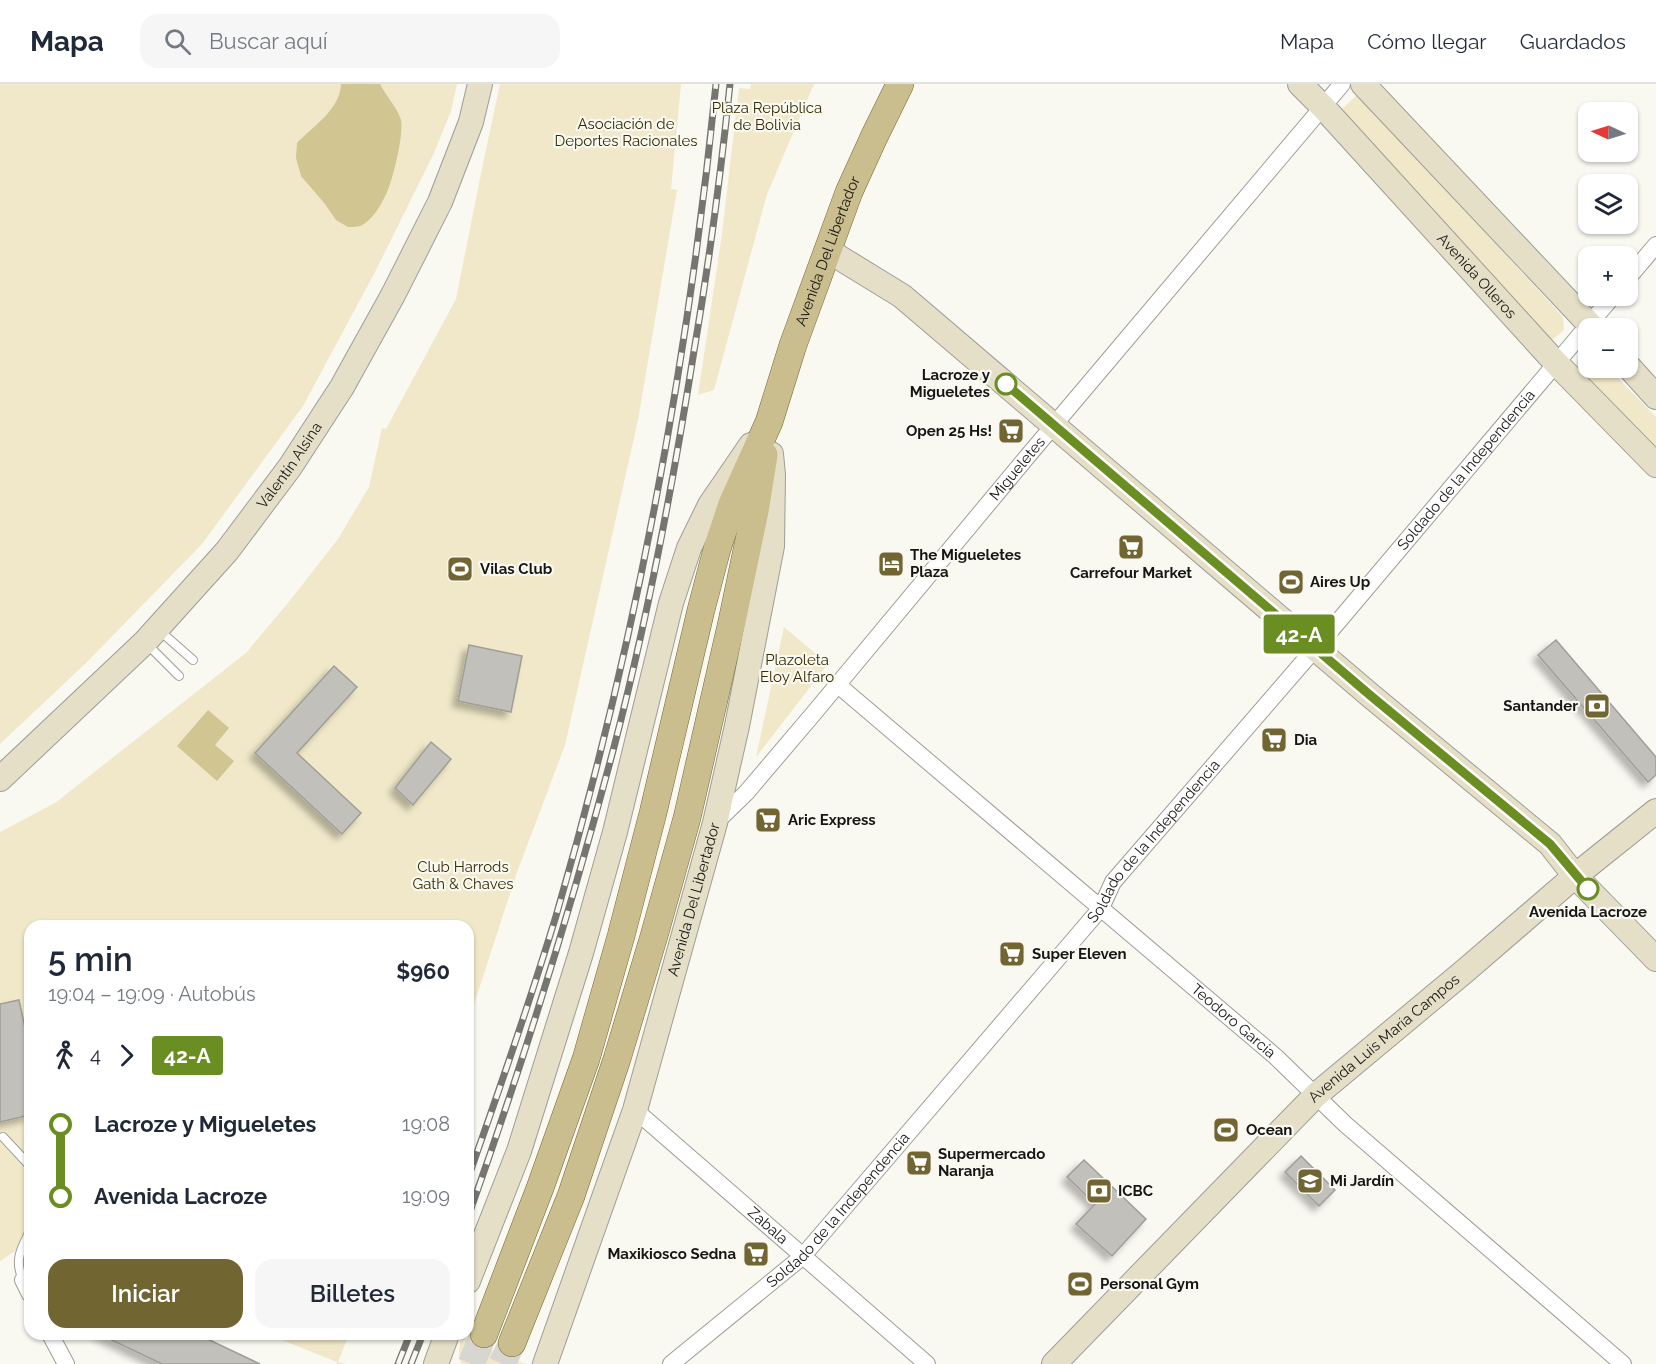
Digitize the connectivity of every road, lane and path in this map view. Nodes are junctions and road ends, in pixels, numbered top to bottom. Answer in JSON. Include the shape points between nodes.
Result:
{"nodes":[{"id":1,"x":480,"y":84,"type":"edge"},
{"id":2,"x":900,"y":84,"type":"edge"},
{"id":3,"x":1300,"y":84,"type":"edge"},
{"id":4,"x":1342,"y":84,"type":"edge"},
{"id":5,"x":1363,"y":84,"type":"edge"},
{"id":6,"x":1323,"y":107,"type":"junction"},
{"id":7,"x":1656,"y":245,"type":"edge"},
{"id":8,"x":827,"y":250,"type":"junction"},
{"id":9,"x":1638,"y":266,"type":"edge"},
{"id":10,"x":1583,"y":318,"type":"edge"},
{"id":11,"x":1578,"y":340,"type":"edge"},
{"id":12,"x":1556,"y":363,"type":"junction"},
{"id":13,"x":1638,"y":377,"type":"edge"},
{"id":14,"x":1656,"y":397,"type":"edge"},
{"id":15,"x":769,"y":422,"type":"junction"},
{"id":16,"x":1054,"y":425,"type":"junction"},
{"id":17,"x":1656,"y":465,"type":"edge"},
{"id":18,"x":151,"y":636,"type":"junction"},
{"id":19,"x":1315,"y":648,"type":"junction"},
{"id":20,"x":193,"y":660,"type":"dead end"},
{"id":21,"x":179,"y":676,"type":"dead end"},
{"id":22,"x":838,"y":685,"type":"junction"},
{"id":23,"x":0,"y":779,"type":"edge"},
{"id":24,"x":1656,"y":811,"type":"edge"},
{"id":25,"x":715,"y":823,"type":"junction"},
{"id":26,"x":1575,"y":876,"type":"junction"},
{"id":27,"x":1101,"y":908,"type":"junction"},
{"id":28,"x":1656,"y":959,"type":"edge"},
{"id":29,"x":1316,"y":1095,"type":"junction"},
{"id":30,"x":635,"y":1110,"type":"junction"},
{"id":31,"x":3,"y":1137,"type":"dead end"},
{"id":32,"x":24,"y":1160,"type":"edge"},
{"id":33,"x":24,"y":1244,"type":"edge"},
{"id":34,"x":802,"y":1257,"type":"junction"},
{"id":35,"x":474,"y":1266,"type":"edge"},
{"id":36,"x":24,"y":1282,"type":"edge"},
{"id":37,"x":484,"y":1334,"type":"tunnel mouth"},
{"id":38,"x":52,"y":1340,"type":"edge"},
{"id":39,"x":512,"y":1343,"type":"tunnel mouth"},
{"id":40,"x":61,"y":1362,"type":"edge"},
{"id":41,"x":545,"y":1364,"type":"edge"},
{"id":42,"x":671,"y":1364,"type":"edge"},
{"id":43,"x":927,"y":1364,"type":"edge"},
{"id":44,"x":1054,"y":1364,"type":"edge"},
{"id":45,"x":1623,"y":1364,"type":"edge"}],
"edges":[{"from":1,"to":18,"type":"main road","name":"Valentín Alsina","via":[[471,122],[440,202],[342,387],[248,523]]},
{"from":2,"to":8,"type":"main road","name":"Avenida Del Libertador"},
{"from":3,"to":6,"type":"main road","name":"Avenida Olleros"},
{"from":4,"to":6,"type":"street","name":"Migueletes"},
{"from":5,"to":10,"type":"main road"},
{"from":6,"to":12,"type":"main road","name":"Avenida Olleros"},
{"from":6,"to":16,"type":"street","name":"Migueletes"},
{"from":7,"to":9,"type":"street"},
{"from":8,"to":15,"type":"main road","name":"Avenida Del Libertador"},
{"from":8,"to":16,"type":"main road","via":[[902,296]]},
{"from":11,"to":12,"type":"street","name":"Soldado de la Independencia"},
{"from":12,"to":17,"type":"main road","name":"Avenida Olleros"},
{"from":12,"to":19,"type":"street","name":"Soldado de la Independencia"},
{"from":13,"to":14,"type":"main road"},
{"from":15,"to":25,"type":"main road","name":"Avenida Del Libertador","via":[[772,546]]},
{"from":15,"to":35,"type":"main road","name":"Avenida Del Libertador","via":[[710,505],[671,603],[615,832],[562,1017],[519,1151]]},
{"from":15,"to":37,"type":"main road","name":"Avenida Del Libertador","via":[[732,504],[717,549],[654,813],[586,1059]]},
{"from":15,"to":39,"type":"main road","name":"Avenida Del Libertador","via":[[755,512],[687,818],[617,1059],[570,1196]]},
{"from":16,"to":19,"type":"main road"},
{"from":16,"to":22,"type":"street","name":"Migueletes"},
{"from":18,"to":20,"type":"lane"},
{"from":18,"to":21,"type":"lane"},
{"from":18,"to":23,"type":"main road","name":"Valentín Alsina"},
{"from":19,"to":26,"type":"main road","via":[[1550,844]]},
{"from":19,"to":27,"type":"street","name":"Soldado de la Independencia","via":[[1113,882]]},
{"from":22,"to":25,"type":"street","name":"Migueletes","via":[[746,793]]},
{"from":22,"to":27,"type":"street","name":"Teodoro García"},
{"from":24,"to":26,"type":"main road","name":"Avenida Luis María Campos"},
{"from":25,"to":30,"type":"main road","name":"Avenida Del Libertador"},
{"from":26,"to":28,"type":"main road"},
{"from":26,"to":29,"type":"main road","name":"Avenida Luis María Campos"},
{"from":27,"to":29,"type":"street","name":"Teodoro García"},
{"from":27,"to":34,"type":"street","name":"Soldado de la Independencia"},
{"from":29,"to":44,"type":"main road","name":"Avenida Luis María Campos"},
{"from":29,"to":45,"type":"street","name":"Teodoro García"},
{"from":30,"to":34,"type":"street","name":"Zabala"},
{"from":30,"to":41,"type":"main road","name":"Avenida Del Libertador"},
{"from":31,"to":32,"type":"lane"},
{"from":33,"to":36,"type":"lane","via":[[19,1254]]},
{"from":34,"to":42,"type":"street","name":"Soldado de la Independencia"},
{"from":34,"to":43,"type":"street","name":"Zabala"},
{"from":38,"to":40,"type":"street"}]}
